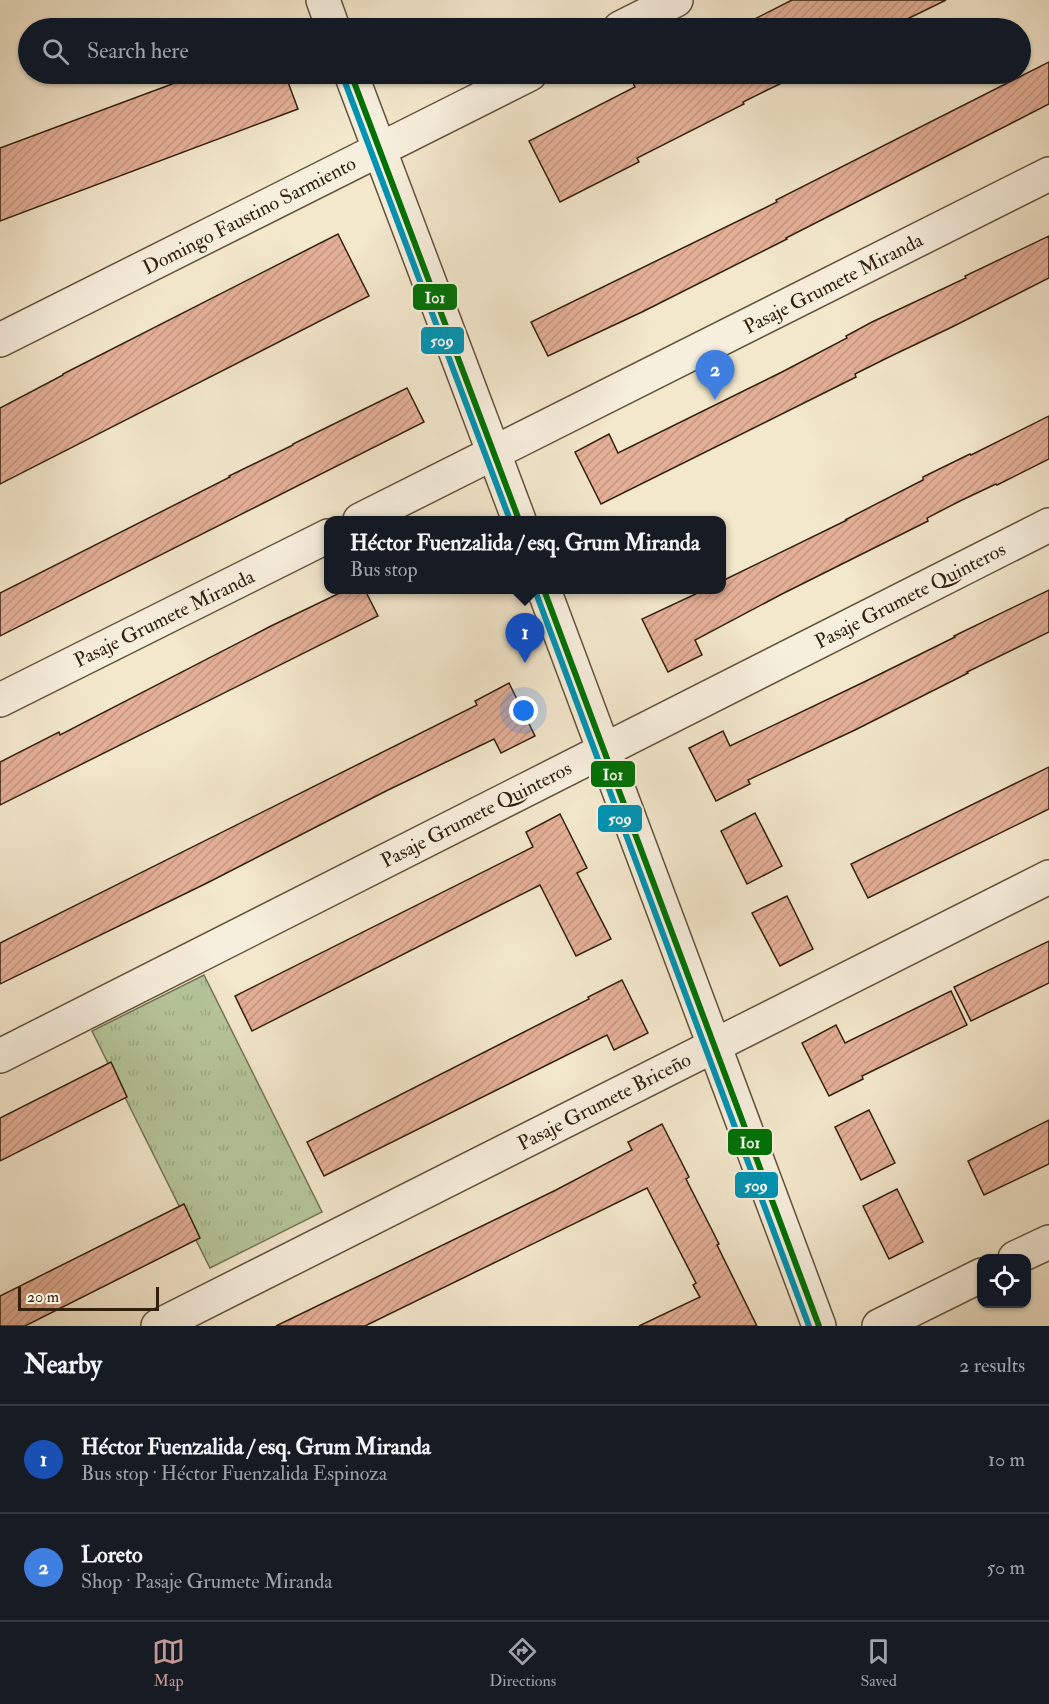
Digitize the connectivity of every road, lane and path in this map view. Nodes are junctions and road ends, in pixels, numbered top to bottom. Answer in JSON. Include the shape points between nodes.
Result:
{"nodes":[{"id":1,"x":323,"y":0,"type":"edge"},
{"id":2,"x":660,"y":4,"type":"edge"},
{"id":3,"x":329,"y":18,"type":"edge"},
{"id":4,"x":637,"y":18,"type":"edge"},
{"id":5,"x":355,"y":84,"type":"edge"},
{"id":6,"x":510,"y":84,"type":"edge"},
{"id":7,"x":379,"y":149,"type":"junction"},
{"id":8,"x":1049,"y":174,"type":"edge"},
{"id":9,"x":0,"y":340,"type":"edge"},
{"id":10,"x":494,"y":453,"type":"junction"},
{"id":11,"x":368,"y":516,"type":"edge"},
{"id":12,"x":518,"y":516,"type":"edge"},
{"id":13,"x":1049,"y":525,"type":"edge"},
{"id":14,"x":324,"y":538,"type":"edge"},
{"id":15,"x":546,"y":594,"type":"edge"},
{"id":16,"x":0,"y":700,"type":"edge"},
{"id":17,"x":604,"y":749,"type":"junction"},
{"id":18,"x":1049,"y":877,"type":"edge"},
{"id":19,"x":713,"y":1046,"type":"junction"},
{"id":20,"x":0,"y":1056,"type":"edge"},
{"id":21,"x":1049,"y":1242,"type":"edge"},
{"id":22,"x":1024,"y":1254,"type":"edge"},
{"id":23,"x":977,"y":1277,"type":"edge"},
{"id":24,"x":158,"y":1326,"type":"edge"},
{"id":25,"x":819,"y":1326,"type":"edge"},
{"id":26,"x":879,"y":1326,"type":"edge"}],
"edges":[{"from":1,"to":3,"type":"street"},
{"from":2,"to":4,"type":"street"},
{"from":5,"to":7,"type":"street"},
{"from":6,"to":7,"type":"street","name":"Domingo Faustino Sarmiento"},
{"from":7,"to":9,"type":"street","name":"Domingo Faustino Sarmiento"},
{"from":7,"to":10,"type":"street"},
{"from":8,"to":10,"type":"street","name":"Pasaje Grumete Miranda"},
{"from":10,"to":11,"type":"street","name":"Pasaje Grumete Miranda"},
{"from":10,"to":12,"type":"street"},
{"from":13,"to":17,"type":"street","name":"Pasaje Grumete Quinteros"},
{"from":14,"to":16,"type":"street","name":"Pasaje Grumete Miranda"},
{"from":15,"to":17,"type":"street"},
{"from":17,"to":19,"type":"street"},
{"from":17,"to":20,"type":"street","name":"Pasaje Grumete Quinteros"},
{"from":18,"to":19,"type":"street","name":"Pasaje Grumete Briceño"},
{"from":19,"to":24,"type":"street","name":"Pasaje Grumete Briceño"},
{"from":19,"to":25,"type":"street"},
{"from":21,"to":22,"type":"street"},
{"from":23,"to":26,"type":"street"}]}
